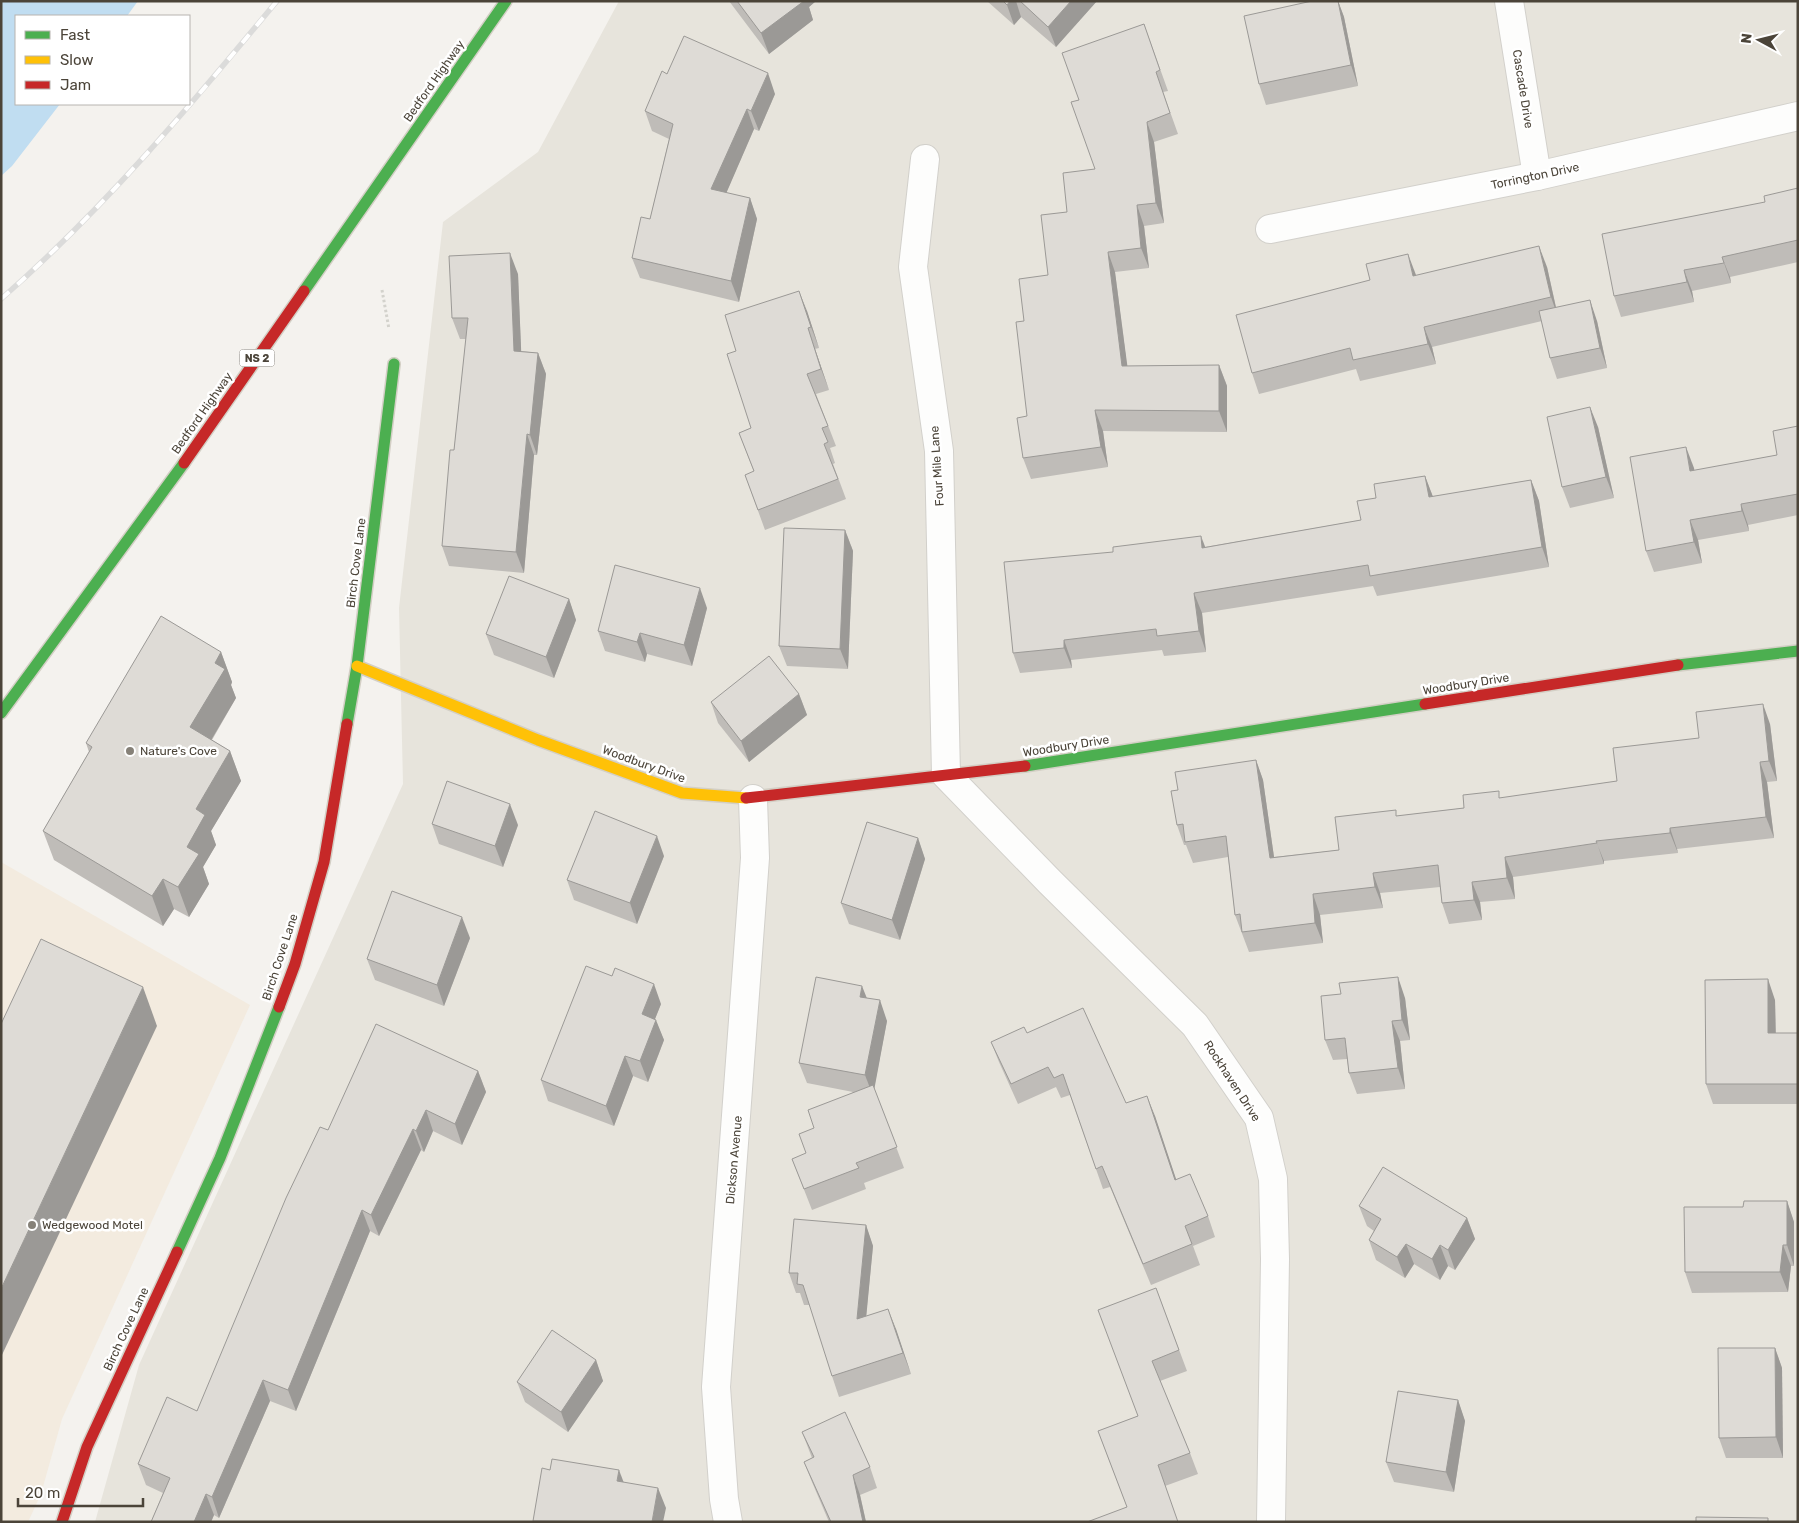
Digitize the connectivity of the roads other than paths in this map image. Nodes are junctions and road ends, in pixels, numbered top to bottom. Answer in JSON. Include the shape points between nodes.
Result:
{"nodes":[{"id":1,"x":506,"y":1,"type":"edge"},
{"id":2,"x":1509,"y":1,"type":"edge"},
{"id":3,"x":1798,"y":116,"type":"edge"},
{"id":4,"x":924,"y":159,"type":"dead end"},
{"id":5,"x":1538,"y":176,"type":"junction"},
{"id":6,"x":1270,"y":229,"type":"dead end"},
{"id":7,"x":394,"y":364,"type":"dead end"},
{"id":8,"x":1798,"y":651,"type":"edge"},
{"id":9,"x":357,"y":666,"type":"junction"},
{"id":10,"x":1,"y":713,"type":"edge"},
{"id":11,"x":946,"y":775,"type":"junction"},
{"id":12,"x":753,"y":799,"type":"junction"},
{"id":13,"x":62,"y":1522,"type":"edge"},
{"id":14,"x":728,"y":1522,"type":"edge"},
{"id":15,"x":1271,"y":1522,"type":"edge"}],
"edges":[{"from":1,"to":10,"type":"street","name":"Bedford Highway","number":"NS 2","via":[[152,509]]},
{"from":2,"to":5,"type":"street","name":"Cascade Drive"},
{"from":3,"to":5,"type":"street","name":"Torrington Drive"},
{"from":4,"to":11,"type":"street","name":"Four Mile Lane","via":[[913,267],[939,451]]},
{"from":5,"to":6,"type":"street","name":"Torrington Drive"},
{"from":7,"to":9,"type":"street","name":"Birch Cove Lane"},
{"from":8,"to":11,"type":"street","name":"Woodbury Drive","via":[[1716,659],[1028,766]]},
{"from":9,"to":12,"type":"street","name":"Woodbury Drive","via":[[538,740],[682,793]]},
{"from":9,"to":13,"type":"street","name":"Birch Cove Lane","via":[[324,862],[295,964],[220,1158],[87,1446]]},
{"from":11,"to":12,"type":"street","name":"Woodbury Drive"},
{"from":11,"to":15,"type":"street","name":"Rockhaven Drive","via":[[1195,1025],[1259,1118],[1273,1179]]},
{"from":12,"to":14,"type":"street","name":"Dickson Avenue","via":[[755,858],[716,1386]]}]}
